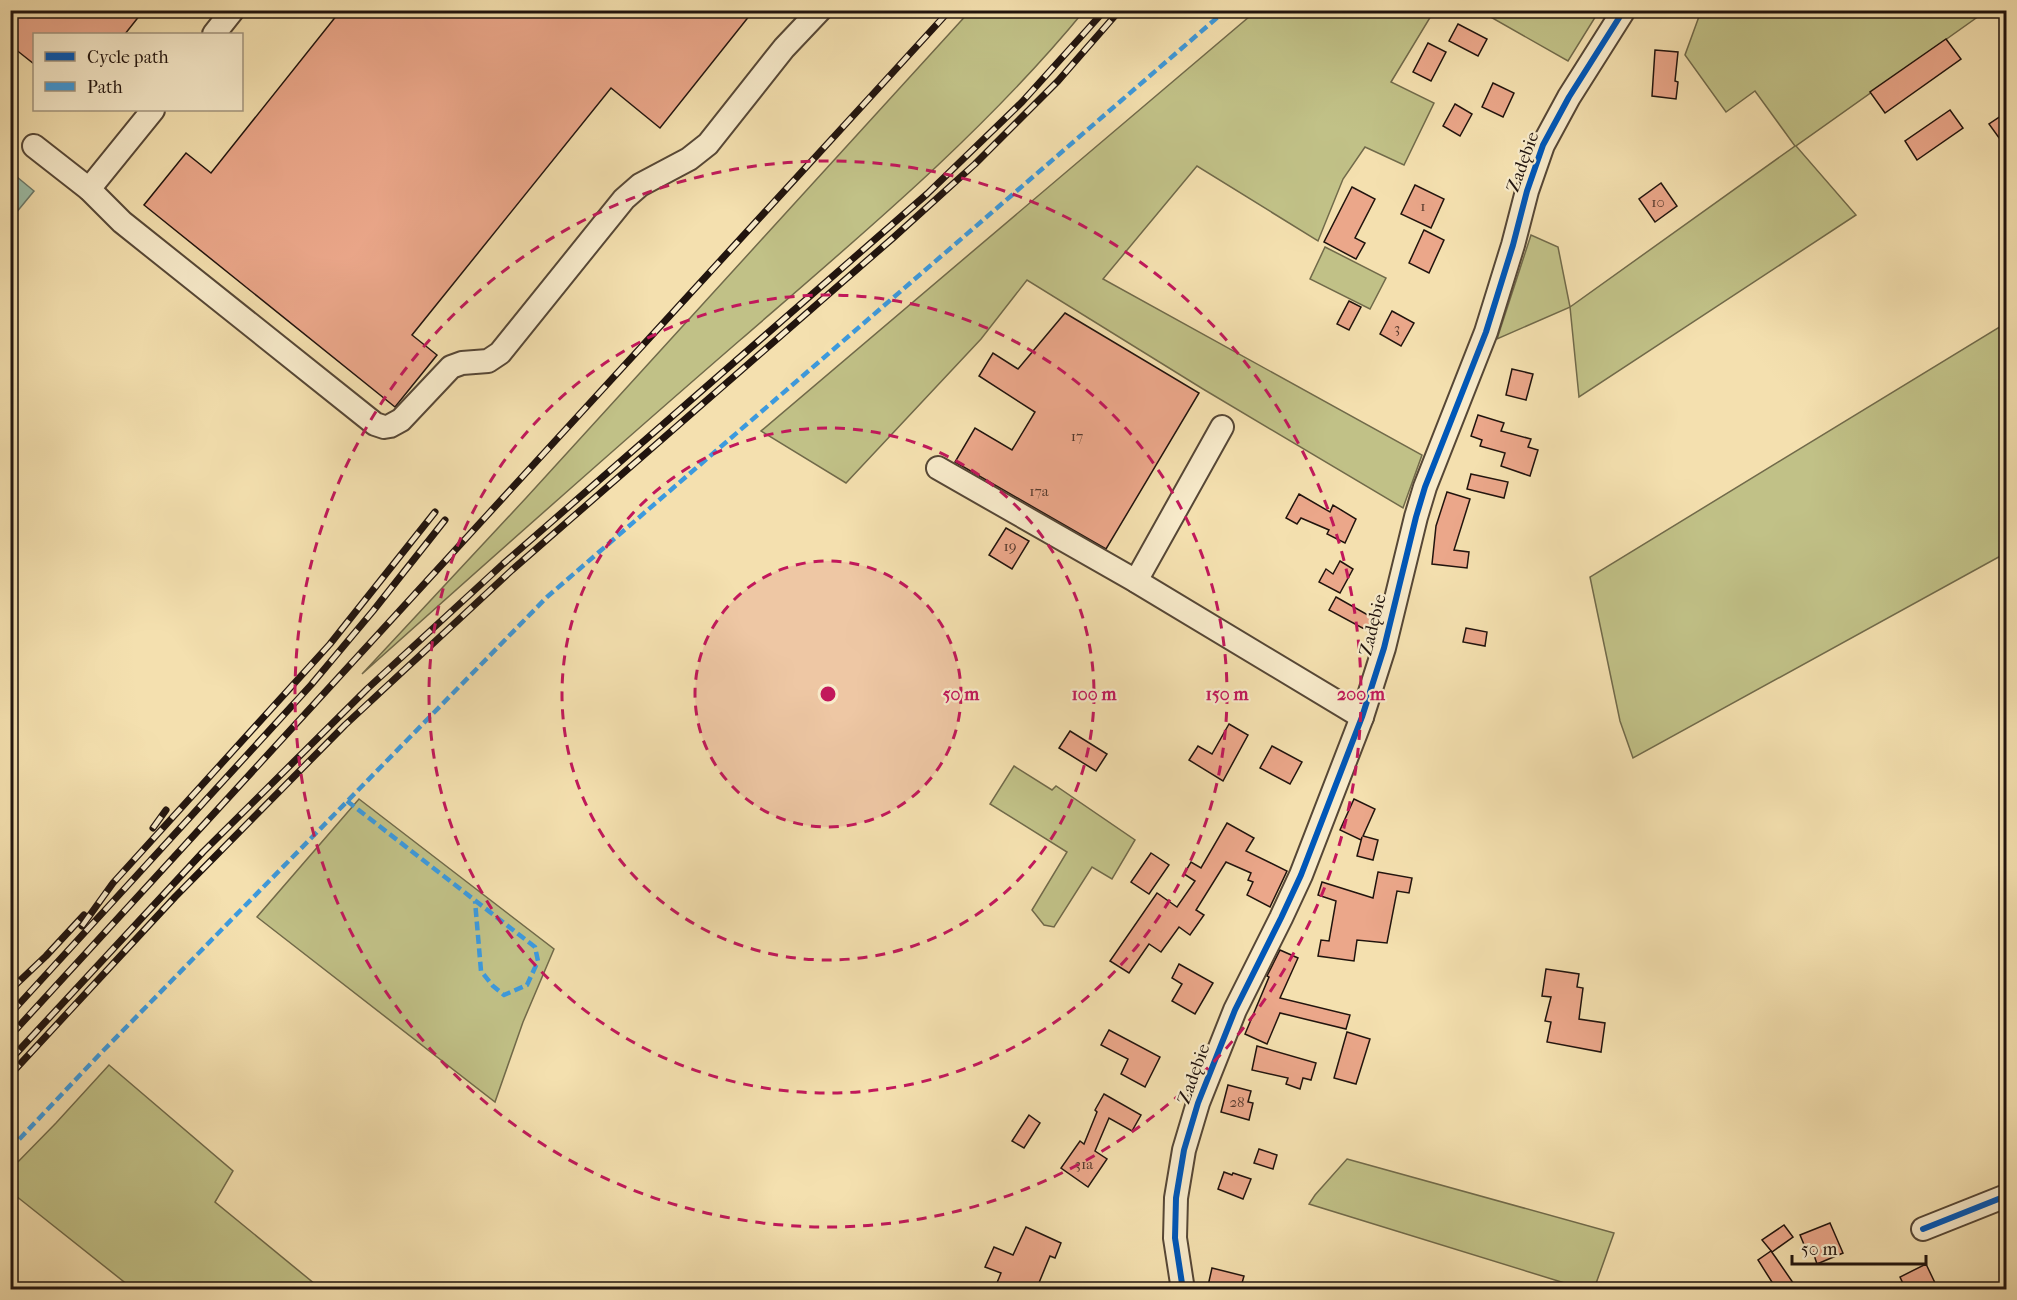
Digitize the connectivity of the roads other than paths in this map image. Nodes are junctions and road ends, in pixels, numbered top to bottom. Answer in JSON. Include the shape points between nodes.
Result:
{"nodes":[{"id":1,"x":233,"y":10,"type":"edge"},
{"id":2,"x":820,"y":10,"type":"edge"},
{"id":3,"x":1624,"y":10,"type":"edge"},
{"id":4,"x":215,"y":33,"type":"edge"},
{"id":5,"x":152,"y":111,"type":"edge"},
{"id":6,"x":34,"y":146,"type":"dead end"},
{"id":7,"x":89,"y":189,"type":"junction"},
{"id":8,"x":1222,"y":427,"type":"dead end"},
{"id":9,"x":938,"y":468,"type":"dead end"},
{"id":10,"x":1136,"y":581,"type":"junction"},
{"id":11,"x":1362,"y":717,"type":"junction"},
{"id":12,"x":2007,"y":1197,"type":"edge"},
{"id":13,"x":1923,"y":1229,"type":"dead end"},
{"id":14,"x":1183,"y":1290,"type":"edge"}],
"edges":[{"from":1,"to":4,"type":"street"},
{"from":2,"to":7,"type":"street","via":[[784,48],[708,144],[624,199],[500,353],[488,361],[450,367],[401,420],[390,426],[375,424],[122,222]]},
{"from":3,"to":11,"type":"street","name":"Zadębie","via":[[1552,125],[1535,165],[1486,332],[1425,487]]},
{"from":5,"to":7,"type":"street"},
{"from":6,"to":7,"type":"street"},
{"from":8,"to":10,"type":"street"},
{"from":9,"to":10,"type":"street"},
{"from":10,"to":11,"type":"street"},
{"from":11,"to":14,"type":"street","name":"Zadębie","via":[[1301,875],[1235,1010],[1189,1131],[1174,1219]]},
{"from":12,"to":13,"type":"street"}]}
